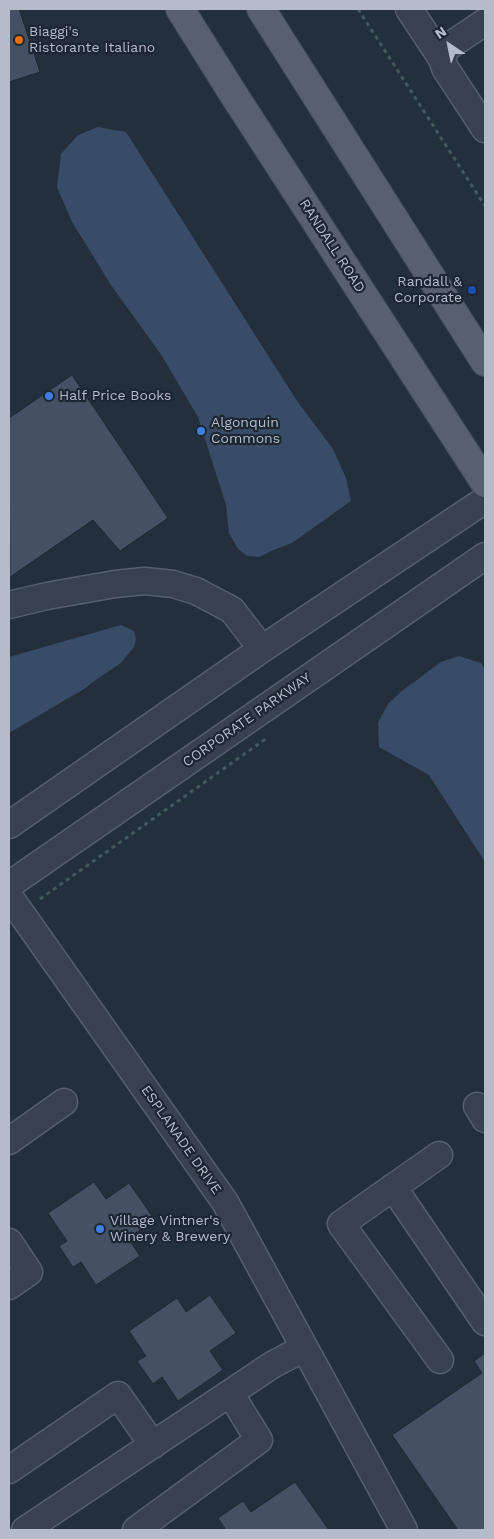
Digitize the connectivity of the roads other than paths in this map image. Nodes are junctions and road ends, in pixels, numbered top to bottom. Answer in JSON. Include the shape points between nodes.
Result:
{"nodes":[{"id":1,"x":180,"y":9,"type":"edge"},
{"id":2,"x":261,"y":9,"type":"edge"},
{"id":3,"x":409,"y":9,"type":"edge"},
{"id":4,"x":485,"y":22,"type":"edge"},
{"id":5,"x":442,"y":59,"type":"junction"},
{"id":6,"x":485,"y":129,"type":"edge"},
{"id":7,"x":485,"y":362,"type":"edge"},
{"id":8,"x":485,"y":483,"type":"edge"},
{"id":9,"x":485,"y":500,"type":"edge"},
{"id":10,"x":485,"y":556,"type":"edge"},
{"id":11,"x":9,"y":605,"type":"edge"},
{"id":12,"x":262,"y":649,"type":"junction"},
{"id":13,"x":9,"y":825,"type":"edge"},
{"id":14,"x":9,"y":885,"type":"edge"},
{"id":15,"x":15,"y":904,"type":"edge"},
{"id":16,"x":64,"y":1102,"type":"dead end"},
{"id":17,"x":9,"y":1141,"type":"edge"},
{"id":18,"x":439,"y":1155,"type":"dead end"},
{"id":19,"x":393,"y":1187,"type":"junction"},
{"id":20,"x":9,"y":1242,"type":"edge"},
{"id":21,"x":9,"y":1286,"type":"edge"},
{"id":22,"x":485,"y":1322,"type":"edge"},
{"id":23,"x":304,"y":1348,"type":"junction"},
{"id":24,"x":440,"y":1360,"type":"dead end"},
{"id":25,"x":230,"y":1393,"type":"junction"},
{"id":26,"x":153,"y":1445,"type":"junction"},
{"id":27,"x":9,"y":1470,"type":"edge"},
{"id":28,"x":25,"y":1530,"type":"edge"},
{"id":29,"x":136,"y":1530,"type":"edge"},
{"id":30,"x":404,"y":1530,"type":"edge"}],
"edges":[{"from":1,"to":8,"type":"main road","name":"RANDALL ROAD"},
{"from":2,"to":7,"type":"main road"},
{"from":3,"to":5,"type":"street"},
{"from":4,"to":5,"type":"street","via":[[446,48]]},
{"from":5,"to":6,"type":"street"},
{"from":9,"to":12,"type":"street"},
{"from":10,"to":14,"type":"street","name":"CORPORATE PARKWAY"},
{"from":11,"to":12,"type":"street","via":[[115,584],[145,581],[173,584],[196,591],[232,610]]},
{"from":12,"to":13,"type":"street"},
{"from":15,"to":23,"type":"street","name":"ESPLANADE DRIVE","via":[[225,1202]]},
{"from":16,"to":17,"type":"street"},
{"from":18,"to":19,"type":"street"},
{"from":19,"to":22,"type":"street"},
{"from":19,"to":24,"type":"street","via":[[341,1224]]},
{"from":20,"to":21,"type":"street","via":[[29,1272]]},
{"from":23,"to":25,"type":"street"},
{"from":23,"to":30,"type":"street","name":"ESPLANADE DRIVE"},
{"from":25,"to":26,"type":"street"},
{"from":25,"to":29,"type":"street","via":[[259,1440]]},
{"from":26,"to":27,"type":"street","via":[[118,1395]]},
{"from":26,"to":28,"type":"street"}]}
